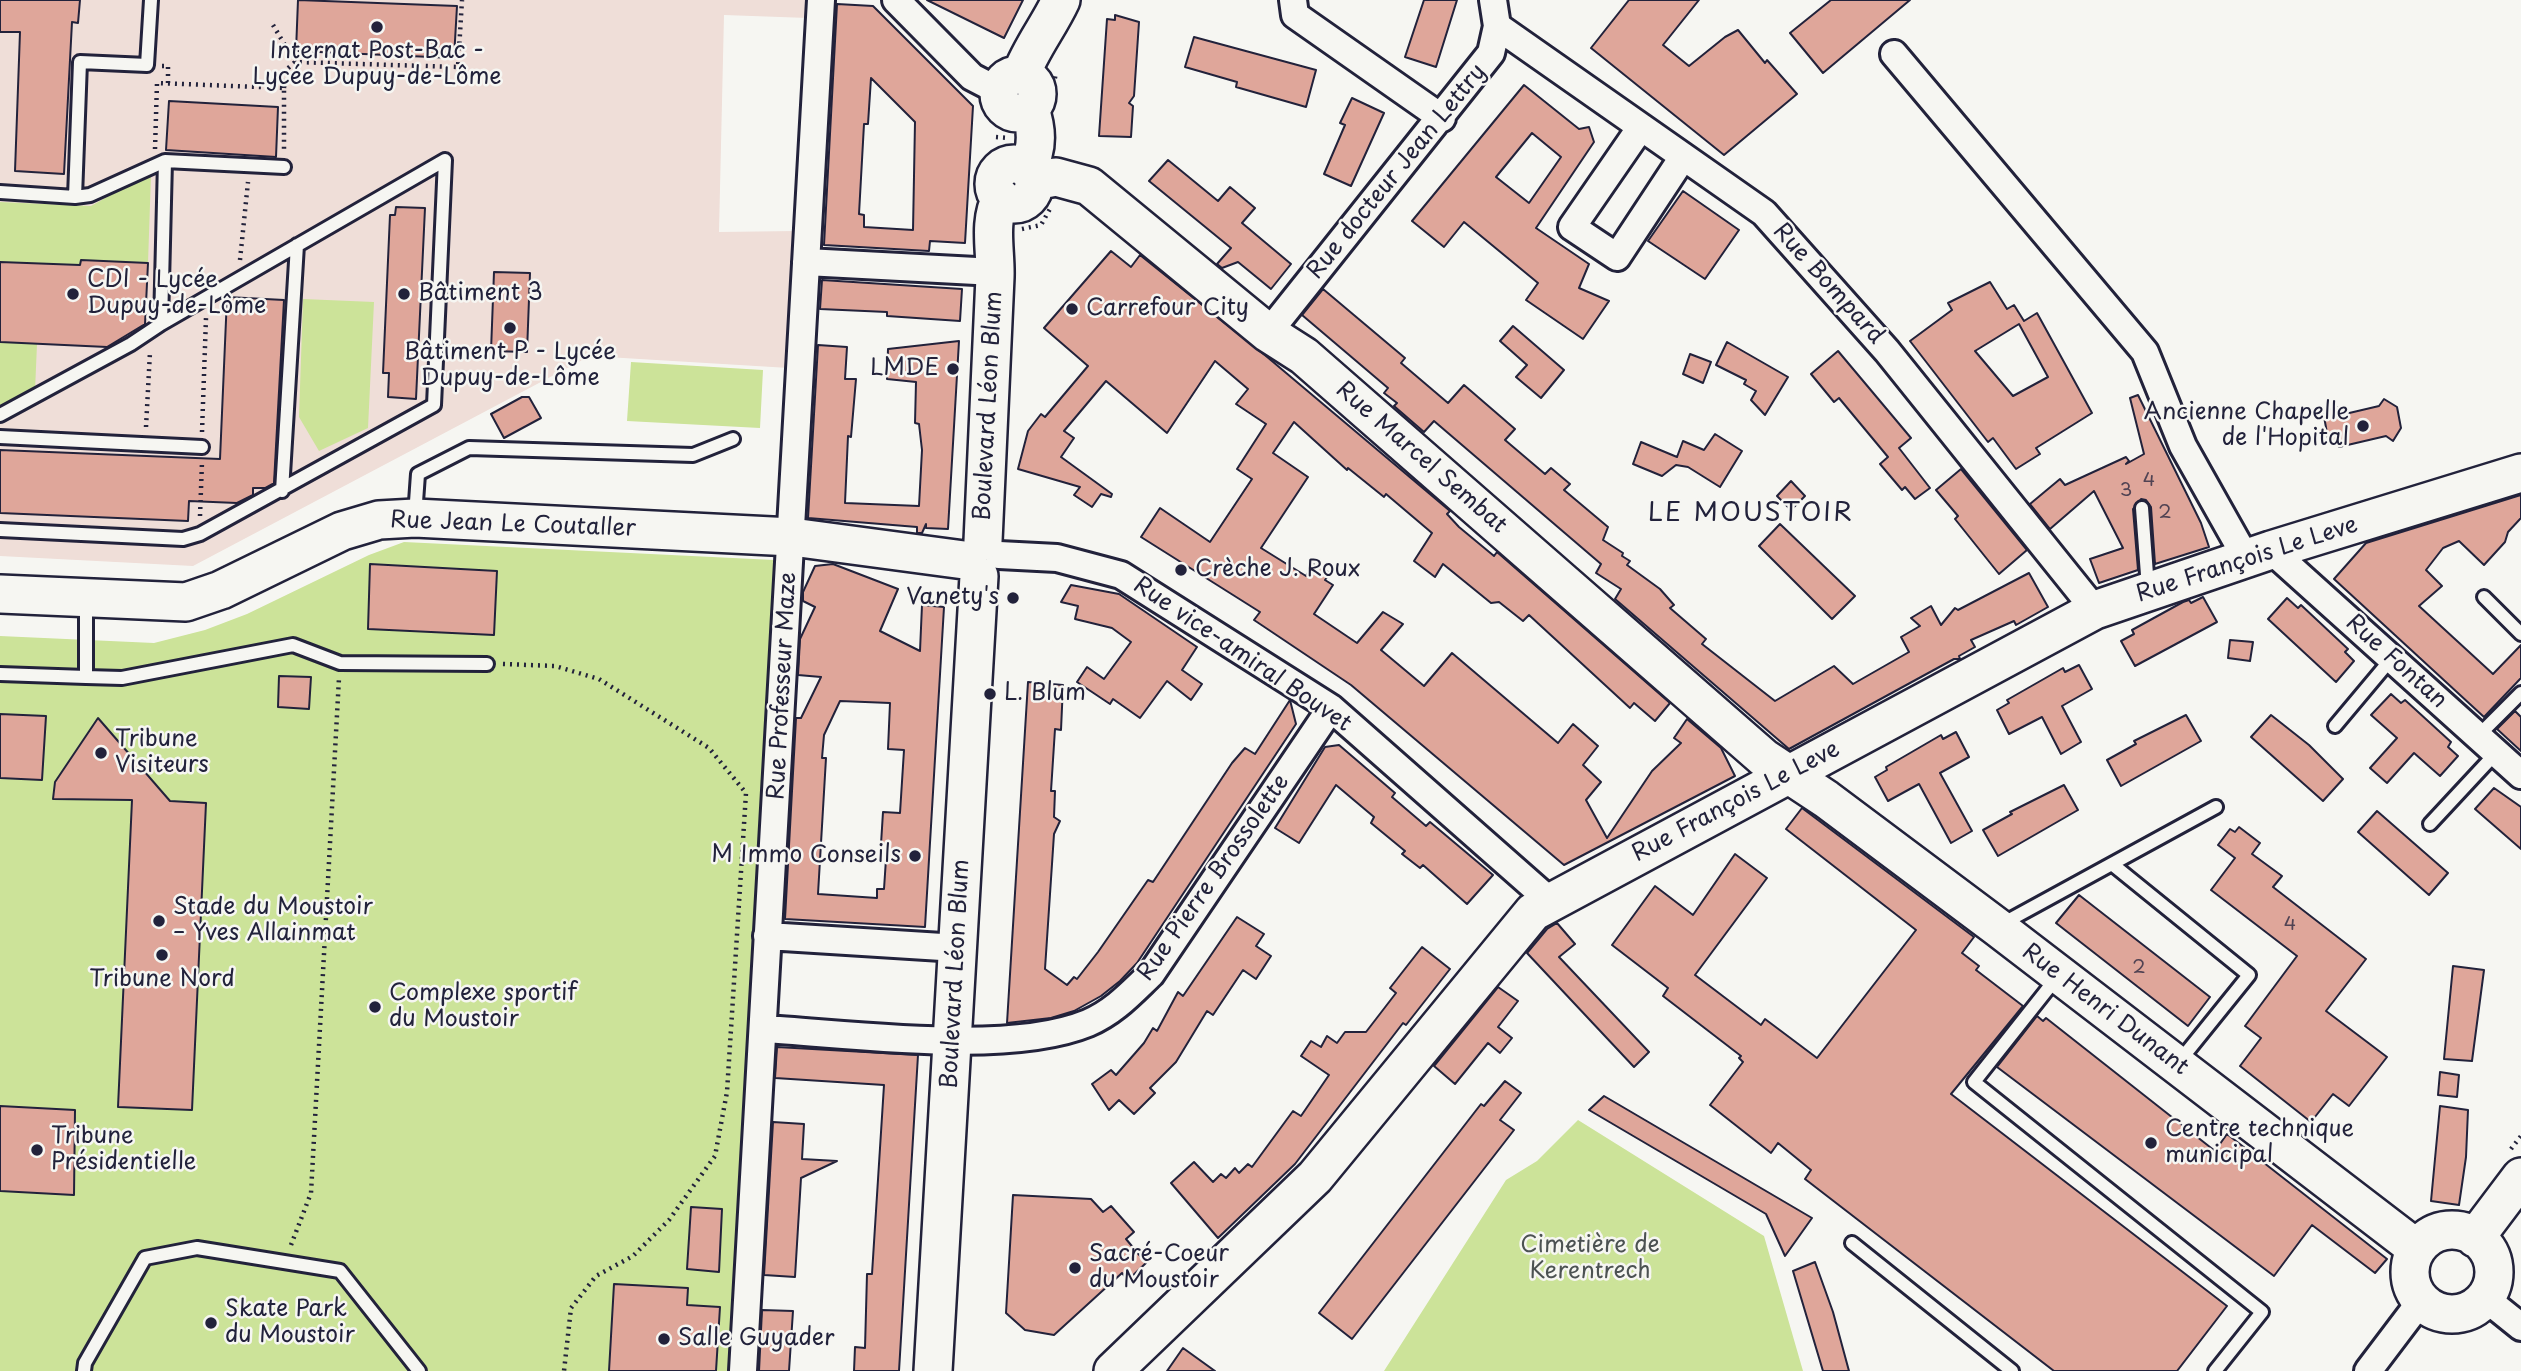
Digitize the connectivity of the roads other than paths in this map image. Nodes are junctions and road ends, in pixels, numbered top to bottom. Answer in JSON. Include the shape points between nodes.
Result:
{"nodes":[{"id":1,"x":151,"y":0,"type":"edge"},
{"id":2,"x":821,"y":0,"type":"edge"},
{"id":3,"x":896,"y":0,"type":"edge"},
{"id":4,"x":1293,"y":0,"type":"edge"},
{"id":5,"x":1493,"y":0,"type":"edge"},
{"id":6,"x":1056,"y":10,"type":"edge"},
{"id":7,"x":1497,"y":26,"type":"junction"},
{"id":8,"x":1894,"y":54,"type":"dead end"},
{"id":9,"x":1018,"y":93,"type":"junction"},
{"id":10,"x":1442,"y":118,"type":"junction"},
{"id":11,"x":1641,"y":127,"type":"junction"},
{"id":12,"x":1683,"y":157,"type":"junction"},
{"id":13,"x":160,"y":162,"type":"junction"},
{"id":14,"x":284,"y":167,"type":"road end"},
{"id":15,"x":1016,"y":184,"type":"junction"},
{"id":16,"x":0,"y":192,"type":"edge"},
{"id":17,"x":75,"y":197,"type":"junction"},
{"id":18,"x":298,"y":245,"type":"junction"},
{"id":19,"x":806,"y":262,"type":"junction"},
{"id":20,"x":995,"y":272,"type":"junction"},
{"id":21,"x":156,"y":327,"type":"junction"},
{"id":22,"x":1268,"y":333,"type":"junction"},
{"id":23,"x":0,"y":415,"type":"edge"},
{"id":24,"x":0,"y":437,"type":"edge"},
{"id":25,"x":733,"y":439,"type":"dead end"},
{"id":26,"x":202,"y":447,"type":"road end"},
{"id":27,"x":2521,"y":473,"type":"edge"},
{"id":28,"x":282,"y":491,"type":"junction"},
{"id":29,"x":2142,"y":508,"type":"dead end"},
{"id":30,"x":415,"y":518,"type":"junction"},
{"id":31,"x":0,"y":530,"type":"edge"},
{"id":32,"x":792,"y":537,"type":"junction"},
{"id":33,"x":2258,"y":554,"type":"junction"},
{"id":34,"x":981,"y":558,"type":"junction"},
{"id":35,"x":2148,"y":592,"type":"junction"},
{"id":36,"x":0,"y":594,"type":"edge"},
{"id":37,"x":2484,"y":597,"type":"dead end"},
{"id":38,"x":86,"y":598,"type":"junction"},
{"id":39,"x":2095,"y":610,"type":"junction"},
{"id":40,"x":2521,"y":634,"type":"edge"},
{"id":41,"x":2392,"y":658,"type":"junction"},
{"id":42,"x":487,"y":664,"type":"road end"},
{"id":43,"x":0,"y":674,"type":"edge"},
{"id":44,"x":86,"y":677,"type":"junction"},
{"id":45,"x":2521,"y":693,"type":"edge"},
{"id":46,"x":1331,"y":708,"type":"junction"},
{"id":47,"x":2335,"y":726,"type":"dead end"},
{"id":48,"x":2487,"y":745,"type":"junction"},
{"id":49,"x":1791,"y":775,"type":"junction"},
{"id":50,"x":2521,"y":775,"type":"edge"},
{"id":51,"x":2216,"y":807,"type":"dead end"},
{"id":52,"x":2430,"y":824,"type":"dead end"},
{"id":53,"x":2112,"y":864,"type":"junction"},
{"id":54,"x":1550,"y":901,"type":"junction"},
{"id":55,"x":1997,"y":927,"type":"junction"},
{"id":56,"x":767,"y":936,"type":"junction"},
{"id":57,"x":958,"y":948,"type":"junction"},
{"id":58,"x":2059,"y":976,"type":"junction"},
{"id":59,"x":763,"y":1029,"type":"junction"},
{"id":60,"x":953,"y":1040,"type":"junction"},
{"id":61,"x":2177,"y":1065,"type":"junction"},
{"id":62,"x":2521,"y":1177,"type":"edge"},
{"id":63,"x":2475,"y":1238,"type":"junction"},
{"id":64,"x":1852,"y":1243,"type":"dead end"},
{"id":65,"x":2417,"y":1249,"type":"junction"},
{"id":66,"x":2485,"y":1298,"type":"junction"},
{"id":67,"x":2421,"y":1301,"type":"junction"},
{"id":68,"x":2521,"y":1327,"type":"edge"},
{"id":69,"x":84,"y":1371,"type":"edge"},
{"id":70,"x":419,"y":1371,"type":"edge"},
{"id":71,"x":743,"y":1371,"type":"edge"},
{"id":72,"x":933,"y":1371,"type":"edge"},
{"id":73,"x":1113,"y":1371,"type":"edge"},
{"id":74,"x":2012,"y":1371,"type":"edge"},
{"id":75,"x":2215,"y":1371,"type":"edge"},
{"id":76,"x":2368,"y":1371,"type":"edge"}],
"edges":[{"from":1,"to":17,"type":"lane","via":[[148,65],[80,62]]},
{"from":2,"to":19,"type":"street","name":"Rue Professeur Maze"},
{"from":3,"to":9,"type":"street","via":[[972,77]]},
{"from":4,"to":10,"type":"street","via":[[1295,15]]},
{"from":5,"to":7,"type":"street","name":"Rue docteur Jean Lettry"},
{"from":6,"to":9,"type":"street","name":"Boulevard Léon Blum"},
{"from":7,"to":10,"type":"street","name":"Rue docteur Jean Lettry","via":[[1491,54]]},
{"from":7,"to":11,"type":"street","name":"Rue Bompard"},
{"from":8,"to":33,"type":"street","name":"Rue Fontan","via":[[2145,352],[2183,446]]},
{"from":9,"to":15,"type":"street","name":"Boulevard Léon Blum","via":[[998,115],[994,157]]},
{"from":10,"to":22,"type":"street","name":"Rue docteur Jean Lettry"},
{"from":11,"to":12,"type":"street","name":"Rue Bompard"},
{"from":11,"to":12,"type":"street","via":[[1572,227],[1617,257]]},
{"from":12,"to":39,"type":"street","name":"Rue Bompard","via":[[1764,213],[1887,351]]},
{"from":13,"to":14,"type":"lane"},
{"from":13,"to":17,"type":"lane","via":[[90,195]]},
{"from":13,"to":21,"type":"lane"},
{"from":15,"to":20,"type":"street","name":"Boulevard Léon Blum","via":[[995,209]]},
{"from":15,"to":22,"type":"street","name":"Rue Marcel Sembat","via":[[1056,177],[1089,186]]},
{"from":16,"to":17,"type":"lane"},
{"from":18,"to":21,"type":"lane"},
{"from":18,"to":28,"type":"lane"},
{"from":18,"to":28,"type":"lane","via":[[445,160],[434,405]]},
{"from":19,"to":20,"type":"street"},
{"from":19,"to":32,"type":"street","name":"Rue Professeur Maze"},
{"from":20,"to":34,"type":"street","name":"Boulevard Léon Blum"},
{"from":21,"to":23,"type":"lane"},
{"from":22,"to":49,"type":"street","name":"Rue Marcel Sembat","via":[[1304,356],[1764,758]]},
{"from":24,"to":26,"type":"lane"},
{"from":25,"to":30,"type":"lane","via":[[693,455],[469,448],[418,474]]},
{"from":27,"to":33,"type":"street","name":"Rue François Le Leve"},
{"from":28,"to":31,"type":"lane","via":[[183,539]]},
{"from":29,"to":35,"type":"lane"},
{"from":30,"to":32,"type":"street","name":"Rue Jean Le Coutaller"},
{"from":30,"to":38,"type":"street","name":"Rue Jean Le Coutaller","via":[[379,520],[342,531],[221,590],[186,601]]},
{"from":32,"to":34,"type":"street","name":"Rue Jean Le Coutaller"},
{"from":32,"to":56,"type":"street","name":"Rue Professeur Maze"},
{"from":33,"to":35,"type":"street","name":"Rue François Le Leve"},
{"from":33,"to":41,"type":"street","name":"Rue Fontan"},
{"from":34,"to":46,"type":"street","name":"Rue vice-amiral Bouvet","via":[[1057,558],[1121,575]]},
{"from":34,"to":57,"type":"street","name":"Boulevard Léon Blum"},
{"from":35,"to":39,"type":"street","name":"Rue François Le Leve"},
{"from":36,"to":38,"type":"street","name":"Rue Jean Le Coutaller"},
{"from":37,"to":40,"type":"lane"},
{"from":38,"to":44,"type":"lane"},
{"from":39,"to":49,"type":"street","name":"Rue François Le Leve"},
{"from":41,"to":47,"type":"lane"},
{"from":41,"to":48,"type":"street","name":"Rue Fontan"},
{"from":42,"to":44,"type":"lane","via":[[340,663],[293,645],[122,678]]},
{"from":43,"to":44,"type":"lane"},
{"from":45,"to":48,"type":"lane"},
{"from":46,"to":54,"type":"street","name":"Rue vice-amiral Bouvet"},
{"from":46,"to":60,"type":"street","name":"Rue Pierre Brossolette","via":[[1151,974],[1120,1005],[1055,1032]]},
{"from":48,"to":50,"type":"street","name":"Rue Fontan"},
{"from":48,"to":52,"type":"lane"},
{"from":49,"to":54,"type":"street","name":"Rue François Le Leve"},
{"from":49,"to":55,"type":"street","name":"Rue Henri Dunant"},
{"from":51,"to":53,"type":"lane"},
{"from":53,"to":55,"type":"lane"},
{"from":53,"to":61,"type":"lane","via":[[2249,975]]},
{"from":54,"to":73,"type":"street","name":"Rue François Le Leve","via":[[1533,912],[1491,960],[1315,1177]]},
{"from":55,"to":58,"type":"street","name":"Rue Henri Dunant"},
{"from":56,"to":57,"type":"street"},
{"from":56,"to":59,"type":"street","name":"Rue Professeur Maze"},
{"from":57,"to":60,"type":"street","name":"Boulevard Léon Blum"},
{"from":58,"to":61,"type":"street","name":"Rue Henri Dunant"},
{"from":58,"to":75,"type":"lane","via":[[1974,1082],[2262,1312]]},
{"from":59,"to":60,"type":"street","name":"Rue Pierre Brossolette"},
{"from":59,"to":71,"type":"street","name":"Rue Professeur Maze"},
{"from":60,"to":72,"type":"street","name":"Boulevard Léon Blum"},
{"from":61,"to":65,"type":"street","name":"Rue Henri Dunant"},
{"from":62,"to":63,"type":"street"},
{"from":63,"to":65,"type":"street","via":[[2448,1231]]},
{"from":63,"to":66,"type":"street","via":[[2493,1263],[2494,1275]]},
{"from":64,"to":74,"type":"lane"},
{"from":65,"to":67,"type":"street","via":[[2410,1270]]},
{"from":66,"to":67,"type":"street","via":[[2466,1312],[2454,1314]]},
{"from":66,"to":68,"type":"street"},
{"from":67,"to":76,"type":"street"},
{"from":69,"to":70,"type":"lane","via":[[145,1258],[197,1248],[341,1270]]}]}
